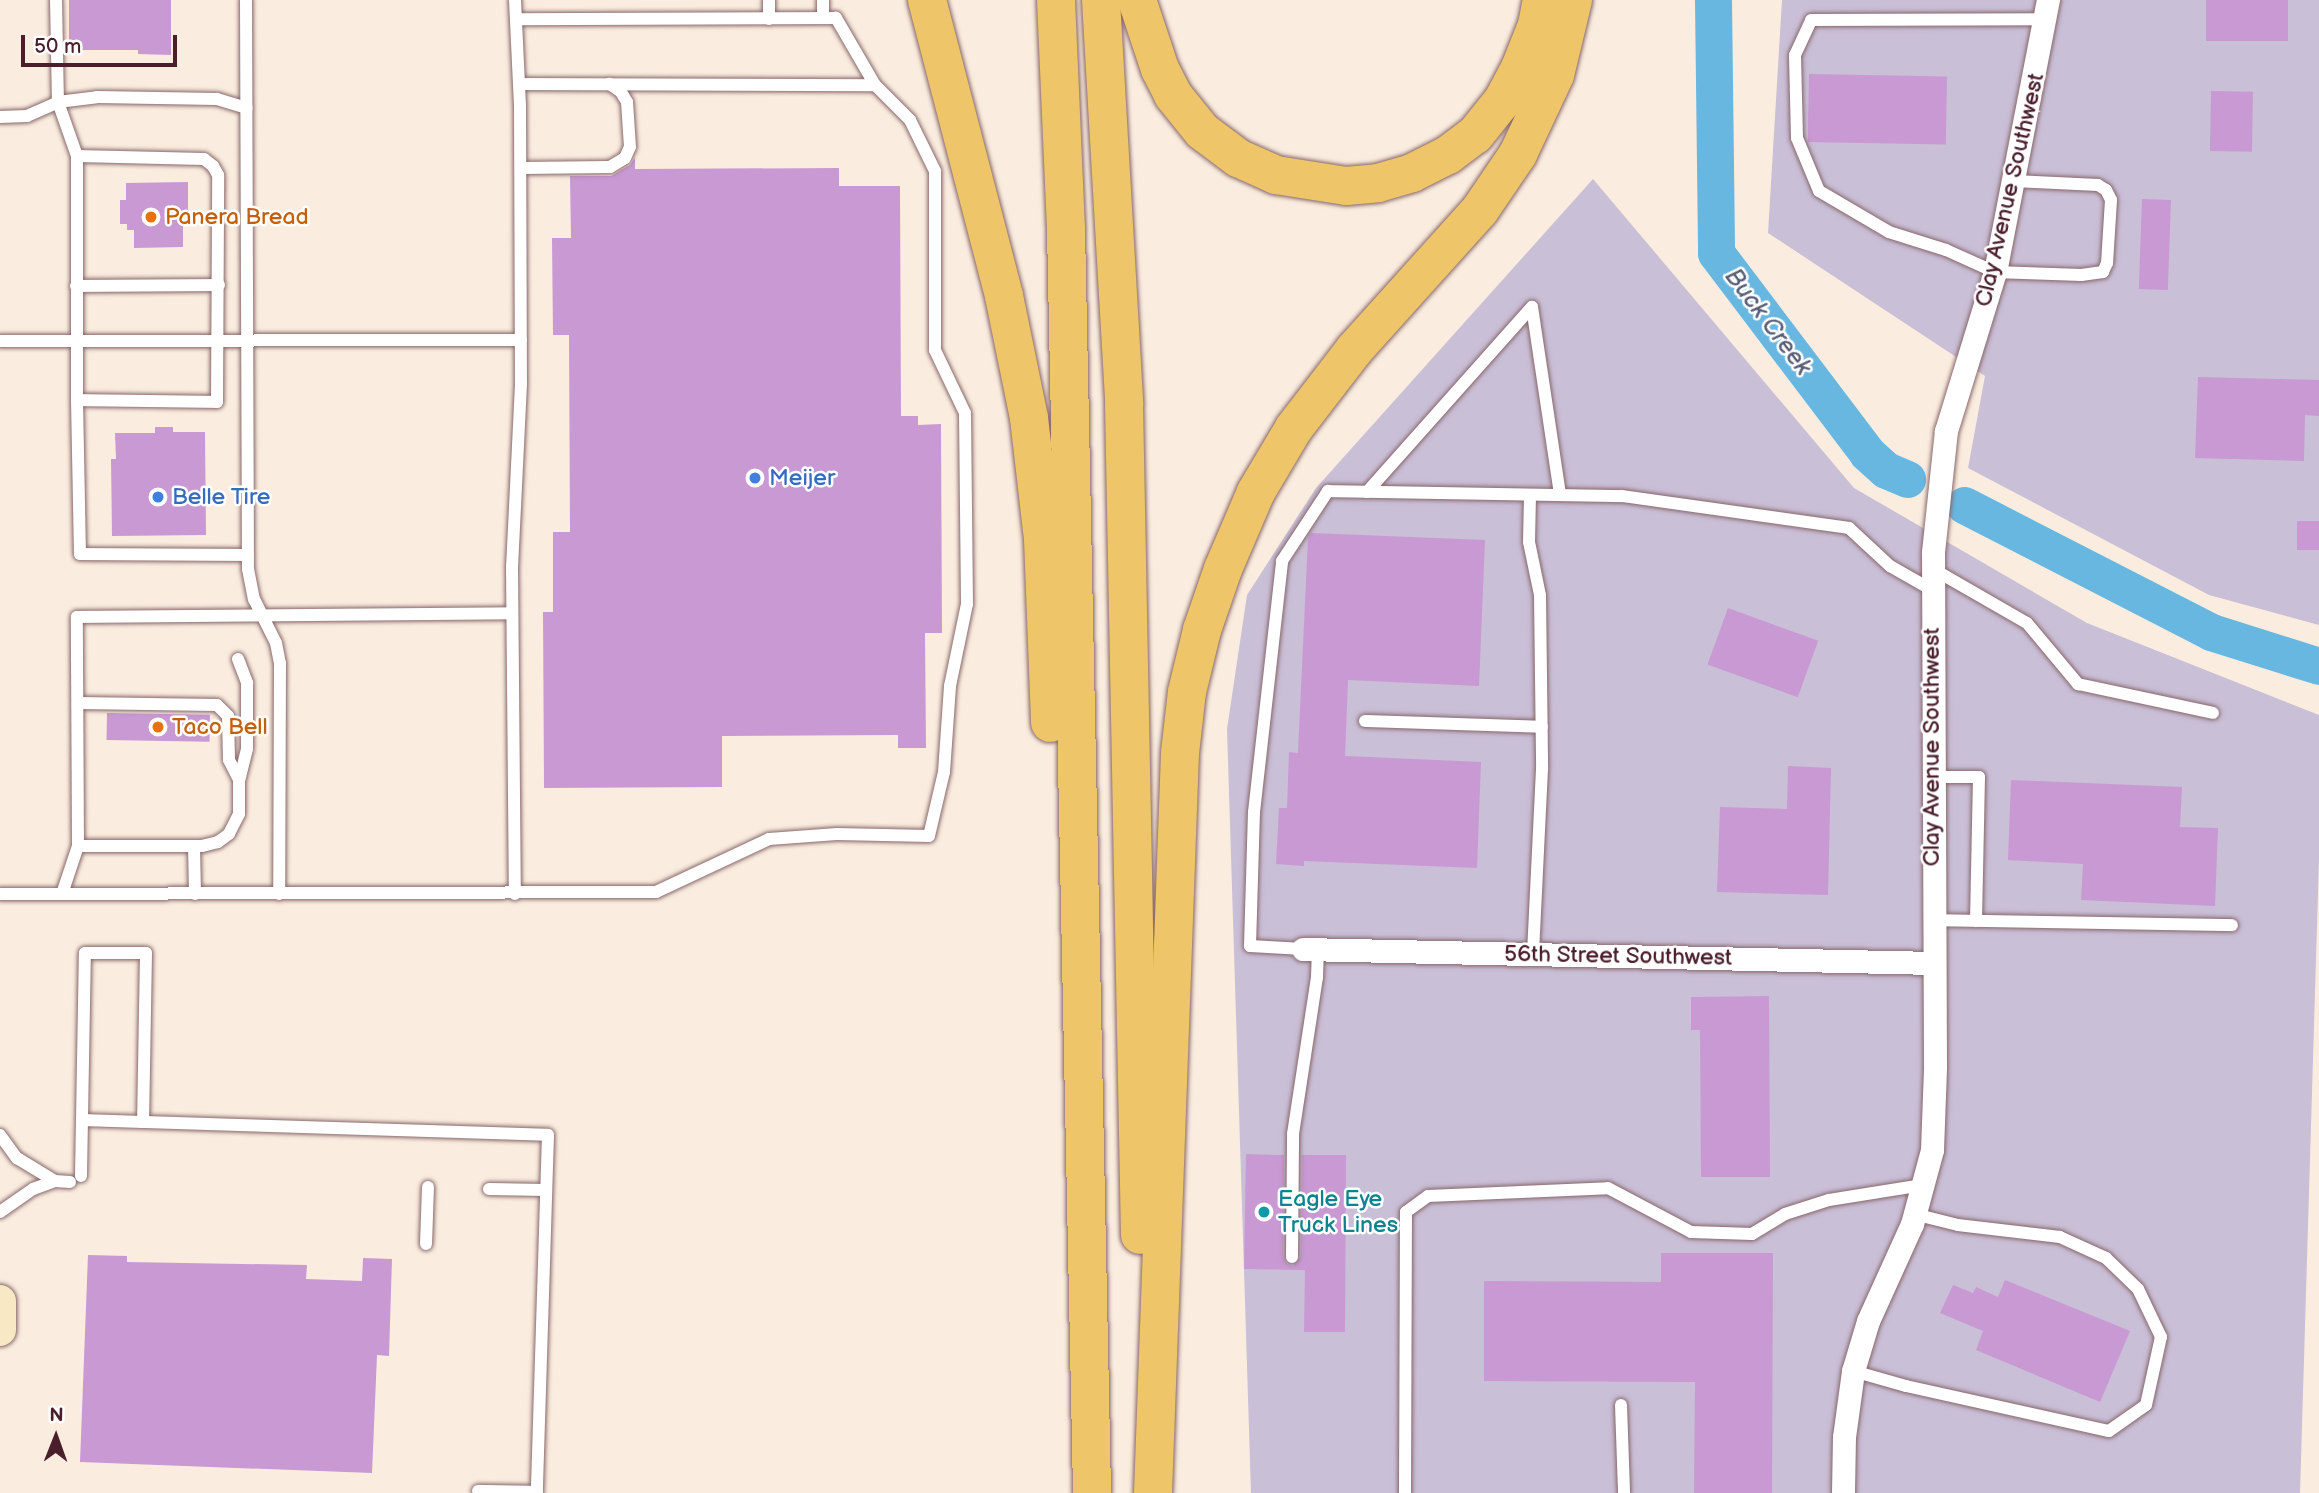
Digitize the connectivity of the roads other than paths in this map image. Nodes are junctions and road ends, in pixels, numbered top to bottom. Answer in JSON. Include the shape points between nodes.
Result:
{"nodes":[{"id":1,"x":55,"y":0,"type":"edge"},
{"id":2,"x":246,"y":0,"type":"edge"},
{"id":3,"x":515,"y":0,"type":"edge"},
{"id":4,"x":769,"y":0,"type":"edge"},
{"id":5,"x":823,"y":0,"type":"edge"},
{"id":6,"x":927,"y":0,"type":"edge"},
{"id":7,"x":1056,"y":0,"type":"edge"},
{"id":8,"x":1101,"y":0,"type":"edge"},
{"id":9,"x":1137,"y":0,"type":"edge"},
{"id":10,"x":1542,"y":0,"type":"edge"},
{"id":11,"x":1573,"y":0,"type":"edge"},
{"id":12,"x":2047,"y":9,"type":"edge"},
{"id":13,"x":517,"y":19,"type":"junction"},
{"id":14,"x":769,"y":19,"type":"junction"},
{"id":15,"x":823,"y":19,"type":"junction"},
{"id":16,"x":520,"y":84,"type":"junction"},
{"id":17,"x":609,"y":84,"type":"junction"},
{"id":18,"x":874,"y":85,"type":"junction"},
{"id":19,"x":58,"y":102,"type":"junction"},
{"id":20,"x":247,"y":108,"type":"junction"},
{"id":21,"x":0,"y":117,"type":"edge"},
{"id":22,"x":77,"y":156,"type":"junction"},
{"id":23,"x":521,"y":168,"type":"junction"},
{"id":24,"x":2014,"y":181,"type":"junction"},
{"id":25,"x":1996,"y":272,"type":"junction"},
{"id":26,"x":219,"y":285,"type":"junction"},
{"id":27,"x":76,"y":286,"type":"junction"},
{"id":28,"x":521,"y":340,"type":"junction"},
{"id":29,"x":0,"y":341,"type":"edge"},
{"id":30,"x":75,"y":341,"type":"junction"},
{"id":31,"x":219,"y":341,"type":"junction"},
{"id":32,"x":248,"y":341,"type":"junction"},
{"id":33,"x":77,"y":400,"type":"junction"},
{"id":34,"x":1367,"y":492,"type":"junction"},
{"id":35,"x":1530,"y":495,"type":"junction"},
{"id":36,"x":1560,"y":495,"type":"junction"},
{"id":37,"x":248,"y":555,"type":"junction"},
{"id":38,"x":1932,"y":580,"type":"junction"},
{"id":39,"x":512,"y":613,"type":"junction"},
{"id":40,"x":262,"y":616,"type":"junction"},
{"id":41,"x":238,"y":659,"type":"dead end"},
{"id":42,"x":78,"y":703,"type":"junction"},
{"id":43,"x":2213,"y":713,"type":"dead end"},
{"id":44,"x":1365,"y":720,"type":"dead end"},
{"id":45,"x":1542,"y":727,"type":"junction"},
{"id":46,"x":1932,"y":777,"type":"junction"},
{"id":47,"x":239,"y":780,"type":"junction"},
{"id":48,"x":78,"y":846,"type":"junction"},
{"id":49,"x":194,"y":846,"type":"junction"},
{"id":50,"x":0,"y":894,"type":"edge"},
{"id":51,"x":62,"y":894,"type":"junction"},
{"id":52,"x":195,"y":894,"type":"junction"},
{"id":53,"x":279,"y":894,"type":"junction"},
{"id":54,"x":515,"y":894,"type":"junction"},
{"id":55,"x":1932,"y":920,"type":"junction"},
{"id":56,"x":1976,"y":921,"type":"junction"},
{"id":57,"x":2232,"y":925,"type":"dead end"},
{"id":58,"x":1310,"y":949,"type":"junction"},
{"id":59,"x":1533,"y":954,"type":"junction"},
{"id":60,"x":1933,"y":963,"type":"junction"},
{"id":61,"x":1081,"y":984,"type":"junction"},
{"id":62,"x":82,"y":1121,"type":"junction"},
{"id":63,"x":142,"y":1122,"type":"junction"},
{"id":64,"x":0,"y":1135,"type":"edge"},
{"id":65,"x":55,"y":1181,"type":"junction"},
{"id":66,"x":1923,"y":1185,"type":"junction"},
{"id":67,"x":428,"y":1187,"type":"dead end"},
{"id":68,"x":489,"y":1189,"type":"dead end"},
{"id":69,"x":546,"y":1190,"type":"junction"},
{"id":70,"x":0,"y":1212,"type":"edge"},
{"id":71,"x":1914,"y":1214,"type":"junction"},
{"id":72,"x":426,"y":1244,"type":"dead end"},
{"id":73,"x":1292,"y":1257,"type":"dead end"},
{"id":74,"x":0,"y":1301,"type":"edge"},
{"id":75,"x":0,"y":1330,"type":"edge"},
{"id":76,"x":1853,"y":1371,"type":"junction"},
{"id":77,"x":1621,"y":1405,"type":"dead end"},
{"id":78,"x":478,"y":1491,"type":"dead end"},
{"id":79,"x":1092,"y":1493,"type":"edge"},
{"id":80,"x":1146,"y":1493,"type":"edge"},
{"id":81,"x":1153,"y":1493,"type":"edge"},
{"id":82,"x":1405,"y":1493,"type":"edge"},
{"id":83,"x":1624,"y":1493,"type":"edge"},
{"id":84,"x":1843,"y":1493,"type":"edge"}],
"edges":[{"from":1,"to":19,"type":"lane"},
{"from":2,"to":20,"type":"lane"},
{"from":3,"to":13,"type":"lane"},
{"from":4,"to":14,"type":"lane"},
{"from":5,"to":15,"type":"lane"},
{"from":6,"to":61,"type":"highway","via":[[1004,296],[1035,453],[1055,809]]},
{"from":7,"to":61,"type":"highway","via":[[1067,255]]},
{"from":8,"to":80,"type":"highway","via":[[1124,404]]},
{"from":9,"to":10,"type":"highway","via":[[1164,78],[1202,131],[1238,158],[1276,175],[1346,186],[1412,173],[1475,135],[1503,100],[1520,68]]},
{"from":11,"to":81,"type":"highway","via":[[1555,75],[1518,154],[1480,210],[1354,350],[1294,428],[1251,502],[1202,630],[1187,692],[1180,753]]},
{"from":12,"to":24,"type":"street","name":"Clay Avenue Southwest"},
{"from":12,"to":25,"type":"lane","via":[[1811,20],[1795,55],[1797,138],[1819,191],[1889,232]]},
{"from":13,"to":14,"type":"lane"},
{"from":13,"to":16,"type":"lane"},
{"from":14,"to":15,"type":"lane"},
{"from":15,"to":18,"type":"lane","via":[[836,18]]},
{"from":16,"to":17,"type":"lane"},
{"from":16,"to":23,"type":"lane"},
{"from":17,"to":18,"type":"lane"},
{"from":17,"to":23,"type":"lane","via":[[627,102],[630,147],[625,158],[610,167]]},
{"from":18,"to":54,"type":"lane","via":[[910,120],[935,171],[935,350],[965,414],[967,604],[950,686],[943,772],[929,836],[837,834],[769,839],[656,892]]},
{"from":19,"to":20,"type":"lane","via":[[97,97],[209,98]]},
{"from":19,"to":21,"type":"lane","via":[[37,114]]},
{"from":19,"to":22,"type":"lane"},
{"from":20,"to":32,"type":"lane"},
{"from":22,"to":26,"type":"lane","via":[[204,159],[213,166],[218,175]]},
{"from":22,"to":27,"type":"lane"},
{"from":23,"to":28,"type":"lane"},
{"from":24,"to":25,"type":"street","name":"Clay Avenue Southwest"},
{"from":24,"to":25,"type":"lane","via":[[2098,185],[2106,190],[2111,200],[2107,263],[2103,272],[2094,274]]},
{"from":25,"to":38,"type":"street","name":"Clay Avenue Southwest","via":[[1946,431]]},
{"from":26,"to":27,"type":"lane"},
{"from":26,"to":31,"type":"lane"},
{"from":27,"to":30,"type":"lane"},
{"from":28,"to":32,"type":"lane"},
{"from":28,"to":39,"type":"lane"},
{"from":29,"to":30,"type":"lane"},
{"from":30,"to":31,"type":"lane"},
{"from":30,"to":33,"type":"lane"},
{"from":31,"to":32,"type":"lane"},
{"from":31,"to":33,"type":"lane","via":[[217,402]]},
{"from":32,"to":37,"type":"lane"},
{"from":33,"to":37,"type":"lane","via":[[80,554]]},
{"from":34,"to":35,"type":"lane"},
{"from":34,"to":36,"type":"lane","via":[[1532,307]]},
{"from":34,"to":58,"type":"lane","via":[[1328,491],[1282,561],[1254,812],[1250,946]]},
{"from":35,"to":36,"type":"lane"},
{"from":35,"to":45,"type":"lane","via":[[1529,542],[1540,595]]},
{"from":36,"to":38,"type":"lane","via":[[1622,496],[1849,527],[1890,566]]},
{"from":37,"to":40,"type":"lane","via":[[251,590]]},
{"from":38,"to":43,"type":"lane","via":[[2027,623],[2078,684]]},
{"from":38,"to":46,"type":"street","name":"Clay Avenue Southwest"},
{"from":39,"to":40,"type":"lane"},
{"from":39,"to":54,"type":"lane"},
{"from":40,"to":42,"type":"lane","via":[[77,617]]},
{"from":40,"to":53,"type":"lane","via":[[280,663]]},
{"from":41,"to":47,"type":"lane","via":[[247,683],[247,749]]},
{"from":42,"to":47,"type":"lane","via":[[217,705],[228,716],[229,760]]},
{"from":42,"to":48,"type":"lane"},
{"from":44,"to":45,"type":"lane"},
{"from":45,"to":59,"type":"lane"},
{"from":46,"to":55,"type":"street","name":"Clay Avenue Southwest"},
{"from":46,"to":56,"type":"lane","via":[[1979,777]]},
{"from":47,"to":49,"type":"lane","via":[[239,814],[234,828],[218,842]]},
{"from":48,"to":49,"type":"lane"},
{"from":48,"to":51,"type":"lane"},
{"from":49,"to":52,"type":"lane"},
{"from":50,"to":51,"type":"lane"},
{"from":51,"to":52,"type":"lane"},
{"from":52,"to":53,"type":"lane"},
{"from":53,"to":54,"type":"lane"},
{"from":55,"to":56,"type":"lane"},
{"from":55,"to":60,"type":"street","name":"Clay Avenue Southwest"},
{"from":56,"to":57,"type":"lane"},
{"from":58,"to":59,"type":"street","name":"56th Street Southwest"},
{"from":58,"to":73,"type":"lane","via":[[1317,977],[1293,1134]]},
{"from":59,"to":60,"type":"street","name":"56th Street Southwest"},
{"from":60,"to":66,"type":"street","name":"Clay Avenue Southwest","via":[[1932,1150]]},
{"from":61,"to":79,"type":"highway"},
{"from":62,"to":63,"type":"lane"},
{"from":62,"to":63,"type":"lane","via":[[85,953],[146,953]]},
{"from":62,"to":65,"type":"lane","via":[[76,1179]]},
{"from":63,"to":69,"type":"lane","via":[[548,1135]]},
{"from":64,"to":65,"type":"lane","via":[[18,1158]]},
{"from":65,"to":70,"type":"lane","via":[[21,1194]]},
{"from":66,"to":71,"type":"street","name":"Clay Avenue Southwest"},
{"from":66,"to":82,"type":"lane","via":[[1829,1200],[1785,1214],[1752,1234],[1691,1232],[1608,1188],[1428,1196],[1406,1212]]},
{"from":67,"to":72,"type":"lane"},
{"from":68,"to":69,"type":"lane"},
{"from":69,"to":78,"type":"lane","via":[[537,1492]]},
{"from":71,"to":76,"type":"street","name":"Clay Avenue Southwest","via":[[1868,1321]]},
{"from":71,"to":76,"type":"lane","via":[[1958,1226],[2060,1237],[2106,1258],[2138,1289],[2161,1337],[2146,1405],[2109,1431]]},
{"from":74,"to":75,"type":"main road"},
{"from":76,"to":84,"type":"street","name":"Clay Avenue Southwest","via":[[1844,1437]]},
{"from":77,"to":83,"type":"lane"}]}
